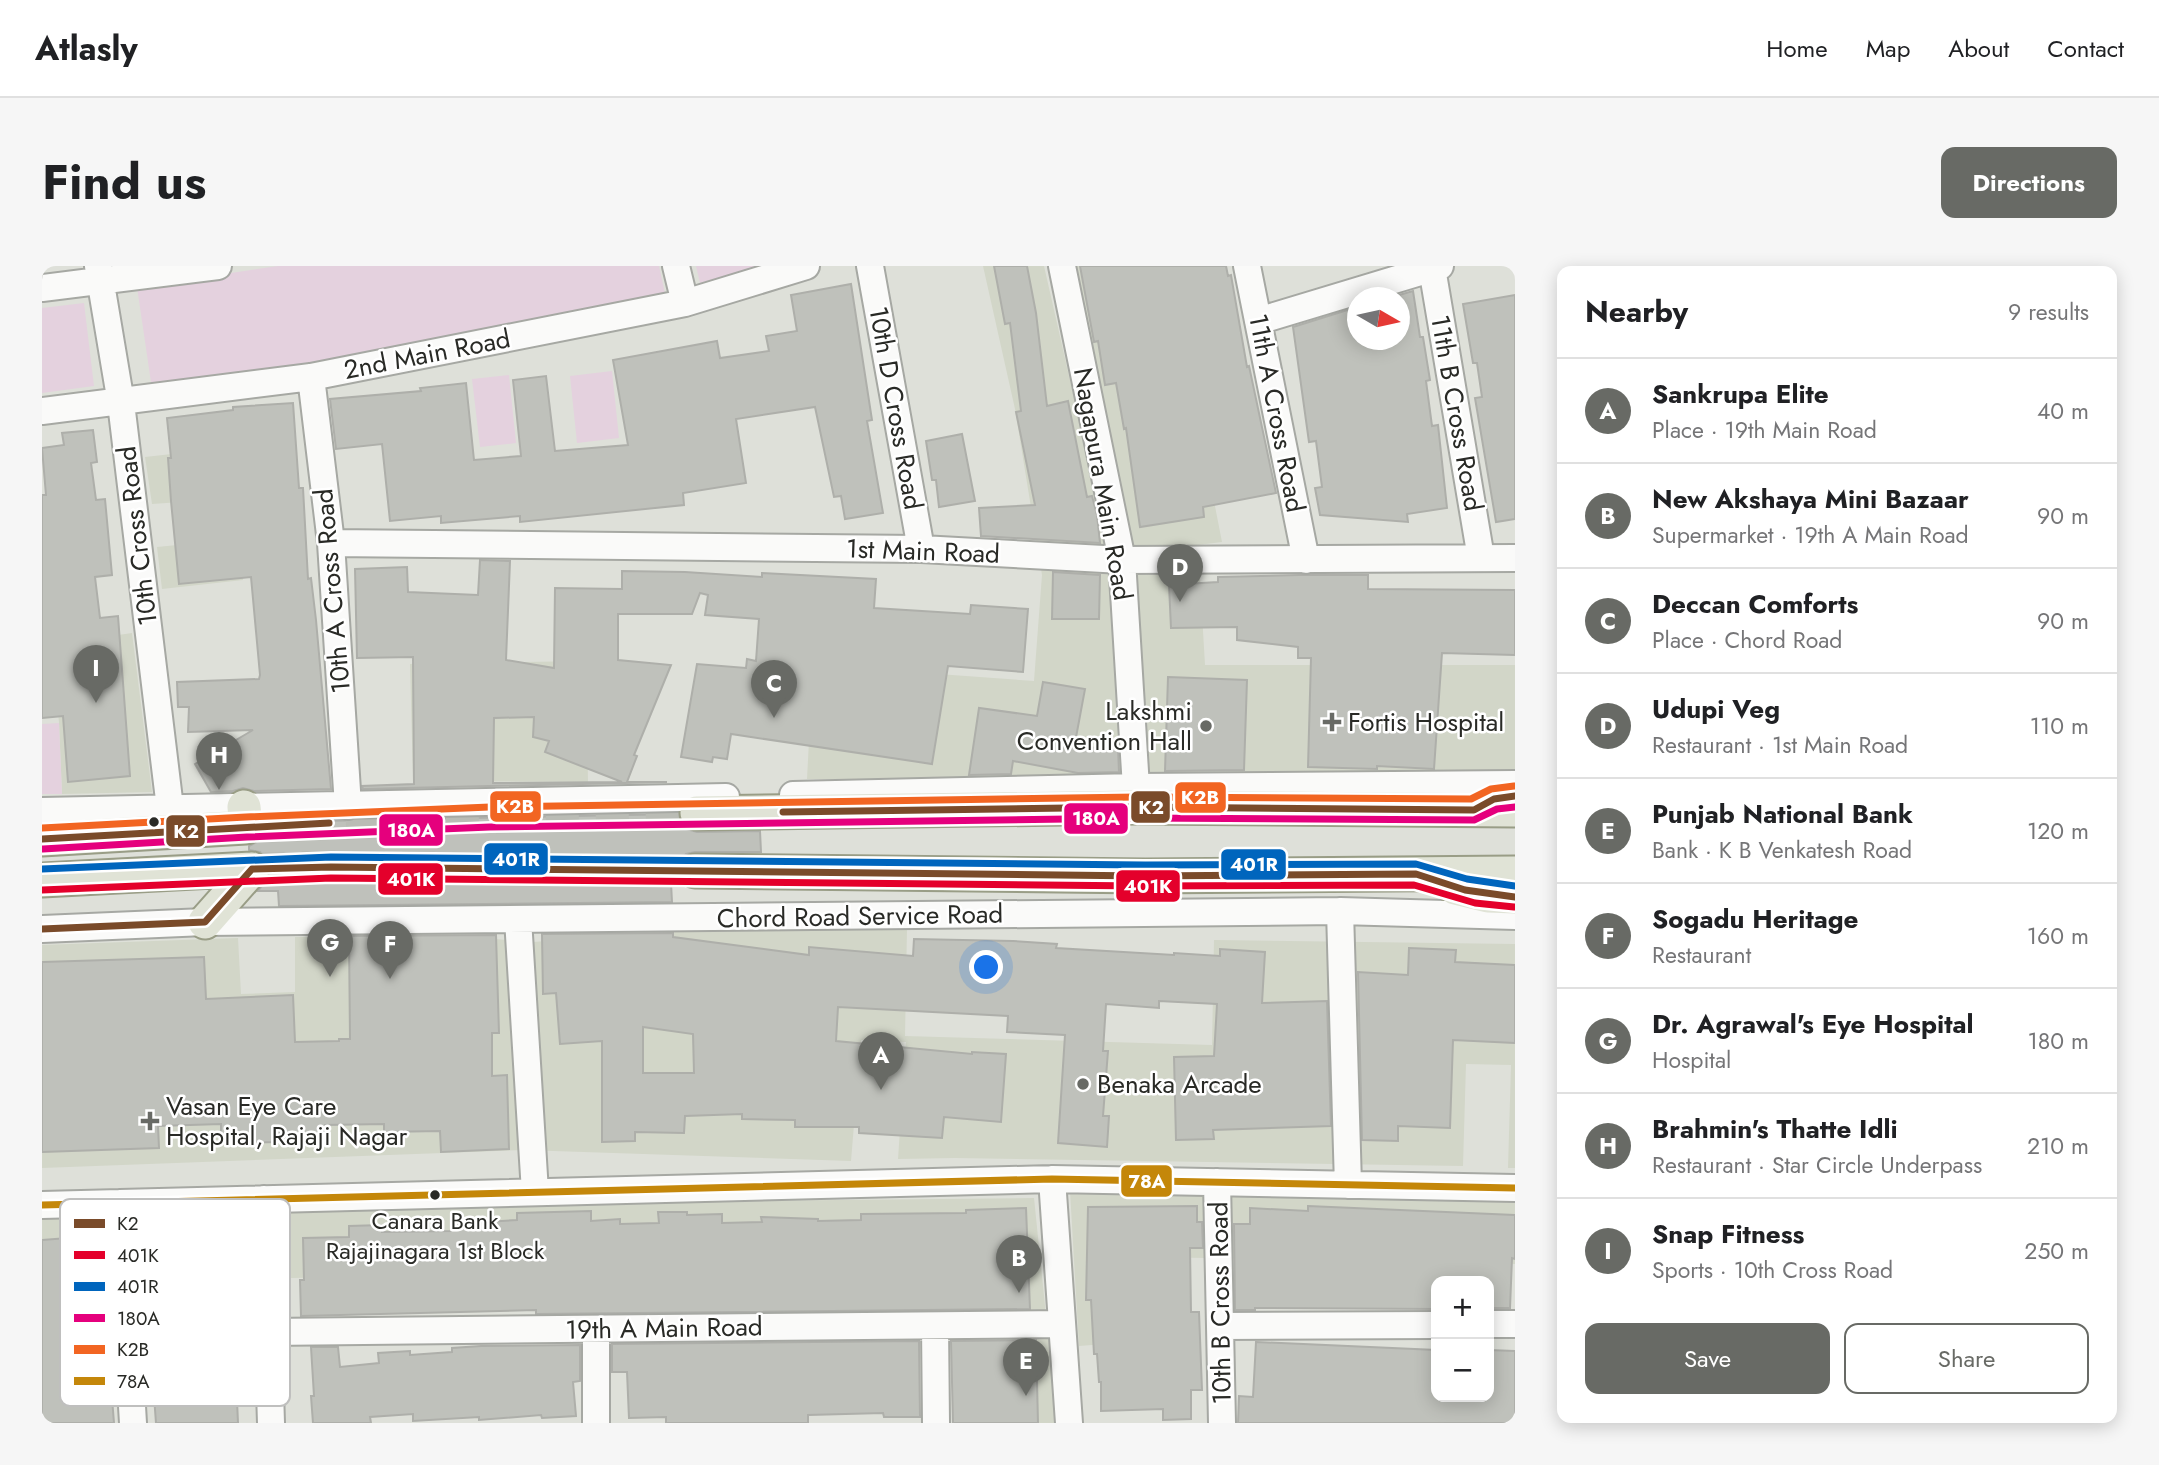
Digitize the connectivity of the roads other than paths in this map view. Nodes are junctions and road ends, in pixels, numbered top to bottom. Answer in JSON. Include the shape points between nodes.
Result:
{"nodes":[{"id":1,"x":218,"y":266,"type":"edge"},
{"id":2,"x":676,"y":266,"type":"edge"},
{"id":3,"x":806,"y":266,"type":"edge"},
{"id":4,"x":870,"y":266,"type":"edge"},
{"id":5,"x":1062,"y":266,"type":"edge"},
{"id":6,"x":1247,"y":266,"type":"edge"},
{"id":7,"x":1436,"y":267,"type":"edge"},
{"id":8,"x":98,"y":273,"type":"edge"},
{"id":9,"x":42,"y":288,"type":"edge"},
{"id":10,"x":685,"y":303,"type":"junction"},
{"id":11,"x":1258,"y":321,"type":"junction"},
{"id":12,"x":312,"y":377,"type":"junction"},
{"id":13,"x":121,"y":403,"type":"junction"},
{"id":14,"x":42,"y":411,"type":"edge"},
{"id":15,"x":331,"y":543,"type":"junction"},
{"id":16,"x":921,"y":550,"type":"junction"},
{"id":17,"x":1481,"y":558,"type":"junction"},
{"id":18,"x":1515,"y":558,"type":"edge"},
{"id":19,"x":1122,"y":560,"type":"junction"},
{"id":20,"x":1306,"y":560,"type":"junction"},
{"id":21,"x":1515,"y":784,"type":"edge"},
{"id":22,"x":1515,"y":796,"type":"edge"},
{"id":23,"x":1137,"y":797,"type":"junction"},
{"id":24,"x":348,"y":806,"type":"junction"},
{"id":25,"x":170,"y":808,"type":"junction"},
{"id":26,"x":1475,"y":810,"type":"junction"},
{"id":27,"x":1515,"y":810,"type":"edge"},
{"id":28,"x":42,"y":811,"type":"edge"},
{"id":29,"x":697,"y":813,"type":"tunnel mouth"},
{"id":30,"x":245,"y":817,"type":"junction"},
{"id":31,"x":42,"y":839,"type":"edge"},
{"id":32,"x":695,"y":871,"type":"tunnel mouth"},
{"id":33,"x":1515,"y":873,"type":"edge"},
{"id":34,"x":1416,"y":874,"type":"junction"},
{"id":35,"x":42,"y":880,"type":"edge"},
{"id":36,"x":1515,"y":897,"type":"edge"},
{"id":37,"x":1340,"y":911,"type":"junction"},
{"id":38,"x":1515,"y":916,"type":"edge"},
{"id":39,"x":518,"y":919,"type":"junction"},
{"id":40,"x":205,"y":922,"type":"junction"},
{"id":41,"x":42,"y":929,"type":"edge"},
{"id":42,"x":1052,"y":1179,"type":"junction"},
{"id":43,"x":1217,"y":1182,"type":"junction"},
{"id":44,"x":1348,"y":1185,"type":"junction"},
{"id":45,"x":1515,"y":1188,"type":"edge"},
{"id":46,"x":535,"y":1192,"type":"junction"},
{"id":47,"x":264,"y":1199,"type":"edge"},
{"id":48,"x":42,"y":1205,"type":"edge"},
{"id":49,"x":60,"y":1205,"type":"edge"},
{"id":50,"x":1062,"y":1324,"type":"junction"},
{"id":51,"x":1494,"y":1324,"type":"edge"},
{"id":52,"x":1515,"y":1324,"type":"edge"},
{"id":53,"x":1431,"y":1325,"type":"edge"},
{"id":54,"x":935,"y":1326,"type":"junction"},
{"id":55,"x":1221,"y":1326,"type":"junction"},
{"id":56,"x":596,"y":1329,"type":"junction"},
{"id":57,"x":290,"y":1332,"type":"edge"},
{"id":58,"x":596,"y":1423,"type":"edge"},
{"id":59,"x":936,"y":1423,"type":"edge"},
{"id":60,"x":1069,"y":1423,"type":"edge"},
{"id":61,"x":1222,"y":1423,"type":"edge"}],
"edges":[{"from":1,"to":8,"type":"street"},
{"from":2,"to":10,"type":"street"},
{"from":3,"to":10,"type":"street","name":"2nd Main Road"},
{"from":4,"to":16,"type":"street","name":"10th D Cross Road"},
{"from":5,"to":19,"type":"street","name":"Nagapura Main Road"},
{"from":6,"to":11,"type":"street","name":"11th A Cross Road"},
{"from":7,"to":11,"type":"street"},
{"from":7,"to":17,"type":"street","name":"11th B Cross Road"},
{"from":8,"to":9,"type":"street"},
{"from":8,"to":13,"type":"street","name":"10th Cross Road"},
{"from":10,"to":12,"type":"street","name":"2nd Main Road"},
{"from":11,"to":20,"type":"street","name":"11th A Cross Road"},
{"from":12,"to":13,"type":"street","name":"2nd Main Road"},
{"from":12,"to":15,"type":"street","name":"10th A Cross Road"},
{"from":13,"to":14,"type":"street","name":"2nd Main Road"},
{"from":13,"to":25,"type":"street","name":"10th Cross Road"},
{"from":15,"to":16,"type":"street","name":"1st Main Road"},
{"from":15,"to":24,"type":"street","name":"10th A Cross Road"},
{"from":16,"to":19,"type":"street","name":"1st Main Road"},
{"from":17,"to":18,"type":"street","name":"1st Main Road"},
{"from":17,"to":20,"type":"street","name":"1st Main Road"},
{"from":19,"to":20,"type":"street","name":"1st Main Road"},
{"from":19,"to":23,"type":"street","name":"Nagapura Main Road"},
{"from":21,"to":23,"type":"street"},
{"from":22,"to":26,"type":"main road","via":[[1494,799]]},
{"from":23,"to":24,"type":"street"},
{"from":23,"to":26,"type":"main road"},
{"from":23,"to":29,"type":"main road"},
{"from":24,"to":30,"type":"street"},
{"from":25,"to":28,"type":"street"},
{"from":25,"to":30,"type":"street"},
{"from":26,"to":27,"type":"main road"},
{"from":30,"to":31,"type":"main road"},
{"from":32,"to":34,"type":"main road"},
{"from":33,"to":34,"type":"main road"},
{"from":34,"to":36,"type":"main road","via":[[1488,896]]},
{"from":35,"to":40,"type":"main road","via":[[252,869]]},
{"from":37,"to":38,"type":"street","name":"Chord Road Service Road"},
{"from":37,"to":39,"type":"street","name":"Chord Road Service Road"},
{"from":37,"to":44,"type":"street"},
{"from":39,"to":40,"type":"street","name":"Chord Road Service Road"},
{"from":39,"to":46,"type":"street"},
{"from":40,"to":41,"type":"street","name":"Chord Road Service Road"},
{"from":42,"to":43,"type":"street"},
{"from":42,"to":46,"type":"street"},
{"from":42,"to":50,"type":"street"},
{"from":43,"to":44,"type":"street"},
{"from":43,"to":55,"type":"street","name":"10th B Cross Road"},
{"from":44,"to":45,"type":"street"},
{"from":46,"to":47,"type":"street"},
{"from":48,"to":49,"type":"street"},
{"from":50,"to":54,"type":"street","name":"19th A Main Road"},
{"from":50,"to":60,"type":"street"},
{"from":51,"to":52,"type":"street"},
{"from":53,"to":55,"type":"street"},
{"from":54,"to":56,"type":"street","name":"19th A Main Road"},
{"from":54,"to":59,"type":"street"},
{"from":55,"to":61,"type":"street","name":"10th B Cross Road"},
{"from":56,"to":57,"type":"street","name":"19th A Main Road"},
{"from":56,"to":58,"type":"street"}]}
